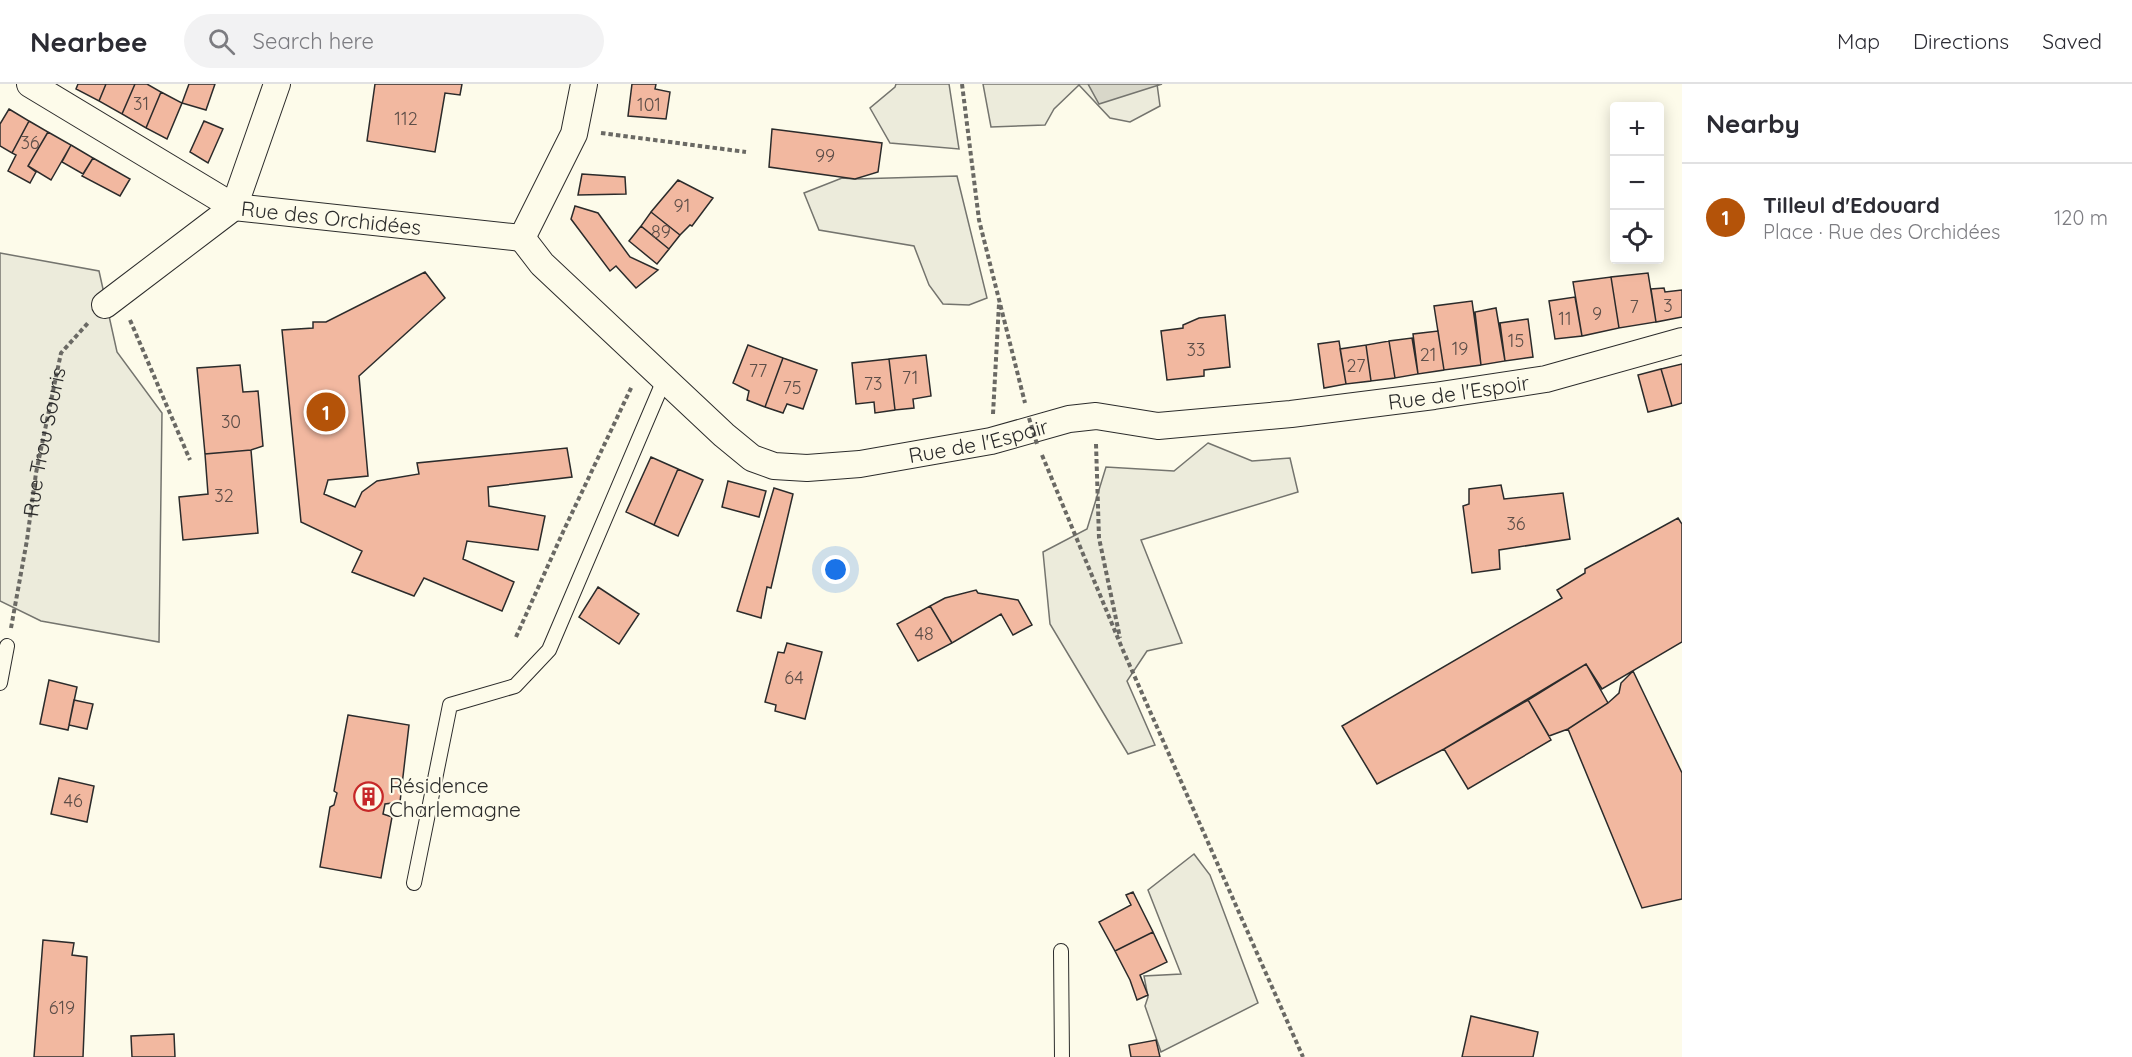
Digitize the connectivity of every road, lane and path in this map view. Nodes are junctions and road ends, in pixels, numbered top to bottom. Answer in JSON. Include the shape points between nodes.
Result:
{"nodes":[{"id":1,"x":30,"y":84,"type":"edge"},
{"id":2,"x":277,"y":84,"type":"edge"},
{"id":3,"x":584,"y":84,"type":"edge"},
{"id":4,"x":962,"y":84,"type":"edge"},
{"id":5,"x":575,"y":129,"type":"junction"},
{"id":6,"x":746,"y":152,"type":"dead end"},
{"id":7,"x":234,"y":207,"type":"junction"},
{"id":8,"x":522,"y":238,"type":"junction"},
{"id":9,"x":112,"y":300,"type":"junction"},
{"id":10,"x":999,"y":301,"type":"junction"},
{"id":11,"x":1682,"y":341,"type":"edge"},
{"id":12,"x":644,"y":361,"type":"junction"},
{"id":13,"x":664,"y":380,"type":"junction"},
{"id":14,"x":1096,"y":416,"type":"junction"},
{"id":15,"x":991,"y":441,"type":"junction"},
{"id":16,"x":190,"y":460,"type":"dead end"},
{"id":17,"x":516,"y":637,"type":"dead end"},
{"id":18,"x":7,"y":646,"type":"joint"},
{"id":19,"x":1122,"y":648,"type":"junction"},
{"id":20,"x":0,"y":682,"type":"edge"},
{"id":21,"x":414,"y":883,"type":"dead end"},
{"id":22,"x":1061,"y":951,"type":"dead end"},
{"id":23,"x":1062,"y":1057,"type":"edge"},
{"id":24,"x":1303,"y":1057,"type":"edge"}],
"edges":[{"from":1,"to":7,"type":"street","name":"Rue des Orchidées"},
{"from":2,"to":7,"type":"street"},
{"from":3,"to":5,"type":"street"},
{"from":4,"to":10,"type":"path","via":[[979,220]]},
{"from":5,"to":6,"type":"path"},
{"from":5,"to":8,"type":"street"},
{"from":7,"to":8,"type":"street","name":"Rue des Orchidées"},
{"from":7,"to":9,"type":"street"},
{"from":8,"to":12,"type":"street","name":"Rue de l'Espoir","via":[[542,264]]},
{"from":9,"to":16,"type":"path"},
{"from":9,"to":18,"type":"path","name":"Rue Trou Souris","via":[[61,353]]},
{"from":10,"to":15,"type":"path"},
{"from":10,"to":19,"type":"path","bridge":true,"via":[[1037,444]]},
{"from":11,"to":14,"type":"street","name":"Rue de l'Espoir","via":[[1546,379],[1434,396],[1158,426]]},
{"from":12,"to":13,"type":"street","name":"Rue de l'Espoir"},
{"from":12,"to":17,"type":"path"},
{"from":13,"to":15,"type":"street","name":"Rue de l'Espoir","via":[[752,458],[774,466],[860,464]]},
{"from":13,"to":21,"type":"lane","via":[[549,650],[515,686],[450,705]]},
{"from":14,"to":15,"type":"street","name":"Rue de l'Espoir","via":[[1069,419]]},
{"from":14,"to":19,"type":"path","via":[[1099,538]]},
{"from":18,"to":20,"type":"lane"},
{"from":19,"to":24,"type":"path"},
{"from":22,"to":23,"type":"lane"}]}
